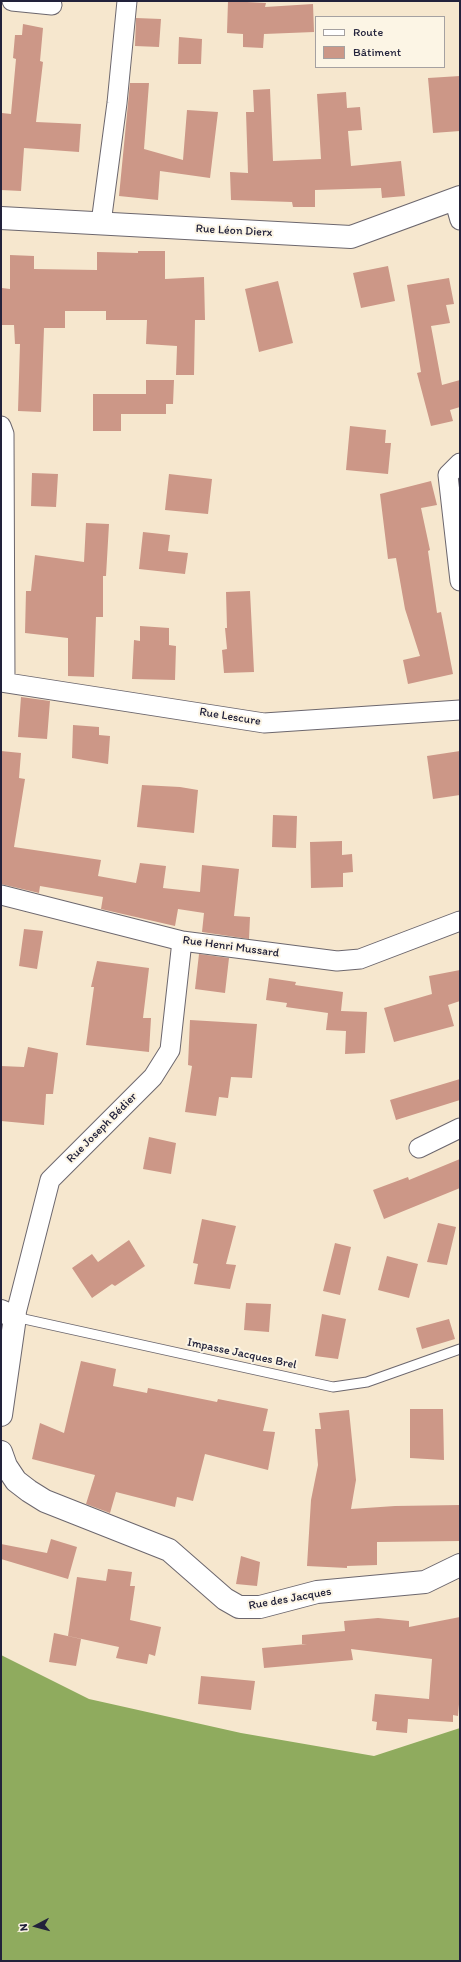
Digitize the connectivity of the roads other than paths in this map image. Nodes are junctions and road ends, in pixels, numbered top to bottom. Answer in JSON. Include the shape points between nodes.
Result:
{"nodes":[{"id":1,"x":4,"y":1,"type":"edge"},
{"id":2,"x":12,"y":1,"type":"edge"},
{"id":3,"x":127,"y":1,"type":"edge"},
{"id":4,"x":1,"y":2,"type":"edge"},
{"id":5,"x":52,"y":5,"type":"dead end"},
{"id":6,"x":457,"y":198,"type":"edge"},
{"id":7,"x":1,"y":218,"type":"edge"},
{"id":8,"x":460,"y":220,"type":"edge"},
{"id":9,"x":101,"y":223,"type":"junction"},
{"id":10,"x":1,"y":426,"type":"edge"},
{"id":11,"x":460,"y":463,"type":"edge"},
{"id":12,"x":460,"y":581,"type":"edge"},
{"id":13,"x":3,"y":682,"type":"edge"},
{"id":14,"x":460,"y":710,"type":"edge"},
{"id":15,"x":1,"y":895,"type":"edge"},
{"id":16,"x":460,"y":921,"type":"edge"},
{"id":17,"x":182,"y":941,"type":"junction"},
{"id":18,"x":460,"y":1128,"type":"edge"},
{"id":19,"x":419,"y":1148,"type":"dead end"},
{"id":20,"x":8,"y":1314,"type":"edge"},
{"id":21,"x":460,"y":1349,"type":"edge"},
{"id":22,"x":1,"y":1415,"type":"edge"},
{"id":23,"x":1,"y":1452,"type":"edge"},
{"id":24,"x":460,"y":1565,"type":"edge"}],
"edges":[{"from":1,"to":4,"type":"street"},
{"from":2,"to":5,"type":"street"},
{"from":3,"to":9,"type":"street"},
{"from":6,"to":8,"type":"street"},
{"from":6,"to":9,"type":"street","name":"Rue Léon Dierx","via":[[351,237]]},
{"from":7,"to":9,"type":"street","name":"Rue Léon Dierx"},
{"from":10,"to":13,"type":"street","via":[[4,434]]},
{"from":11,"to":12,"type":"street","via":[[448,475]]},
{"from":13,"to":14,"type":"street","name":"Rue Lescure","via":[[264,723]]},
{"from":15,"to":17,"type":"street","name":"Rue Henri Mussard"},
{"from":16,"to":17,"type":"street","name":"Rue Henri Mussard","via":[[360,959],[337,962]]},
{"from":17,"to":20,"type":"street","name":"Rue Joseph Bédier","via":[[170,1050],[153,1077],[50,1180]]},
{"from":18,"to":19,"type":"street"},
{"from":20,"to":21,"type":"lane","name":"Impasse Jacques Brel","via":[[333,1387],[367,1382]]},
{"from":20,"to":22,"type":"street"},
{"from":23,"to":24,"type":"street","name":"Rue des Jacques","via":[[16,1481],[29,1491],[45,1501],[169,1550],[225,1599],[239,1607],[260,1607],[317,1592],[425,1582]]}]}
